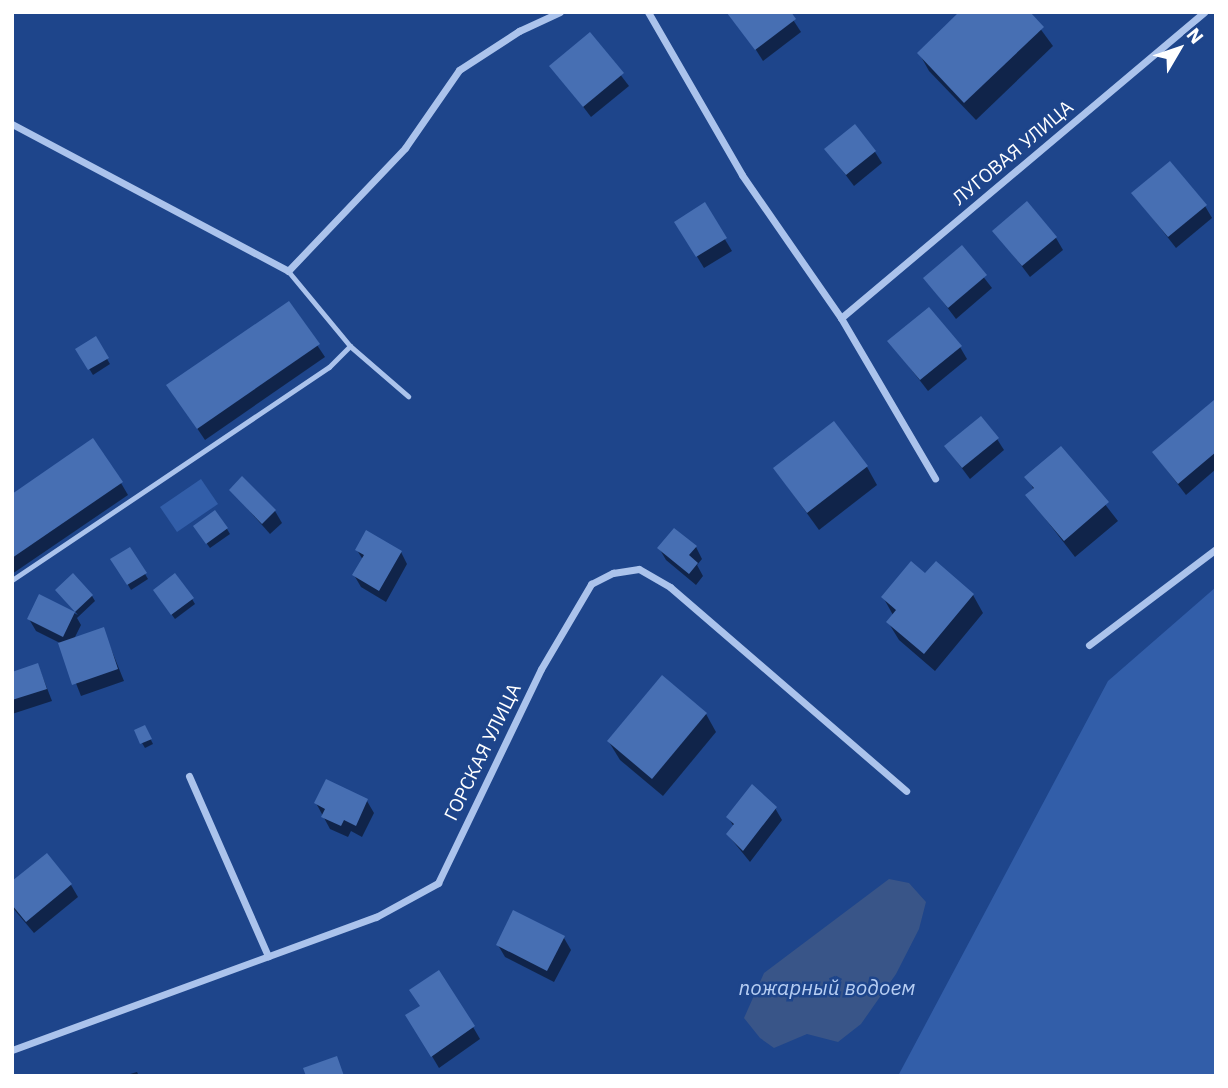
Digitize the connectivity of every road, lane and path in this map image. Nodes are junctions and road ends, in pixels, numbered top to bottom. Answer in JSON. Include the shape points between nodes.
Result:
{"nodes":[{"id":1,"x":560,"y":12,"type":"edge"},
{"id":2,"x":648,"y":12,"type":"edge"},
{"id":3,"x":1204,"y":12,"type":"edge"},
{"id":4,"x":12,"y":124,"type":"edge"},
{"id":5,"x":288,"y":271,"type":"junction"},
{"id":6,"x":841,"y":318,"type":"junction"},
{"id":7,"x":350,"y":346,"type":"junction"},
{"id":8,"x":408,"y":396,"type":"dead end"},
{"id":9,"x":935,"y":478,"type":"dead end"},
{"id":10,"x":1216,"y":549,"type":"edge"},
{"id":11,"x":12,"y":580,"type":"edge"},
{"id":12,"x":1089,"y":645,"type":"dead end"},
{"id":13,"x":189,"y":776,"type":"dead end"},
{"id":14,"x":906,"y":791,"type":"dead end"},
{"id":15,"x":268,"y":956,"type":"junction"},
{"id":16,"x":12,"y":1050,"type":"edge"}],
"edges":[{"from":1,"to":5,"type":"street","via":[[519,31],[459,70],[405,148]]},
{"from":2,"to":6,"type":"street","via":[[742,175]]},
{"from":3,"to":6,"type":"street","name":"ЛУГОВАЯ УЛИЦА"},
{"from":4,"to":5,"type":"street"},
{"from":5,"to":7,"type":"lane"},
{"from":6,"to":9,"type":"street"},
{"from":7,"to":8,"type":"lane"},
{"from":7,"to":11,"type":"lane","via":[[329,367]]},
{"from":10,"to":12,"type":"street"},
{"from":13,"to":15,"type":"street"},
{"from":14,"to":15,"type":"street","name":"ГОРСКАЯ УЛИЦА","via":[[670,586],[639,569],[613,573],[591,584],[541,669],[438,883],[376,917]]},
{"from":15,"to":16,"type":"street","name":"ГОРСКАЯ УЛИЦА"}]}
